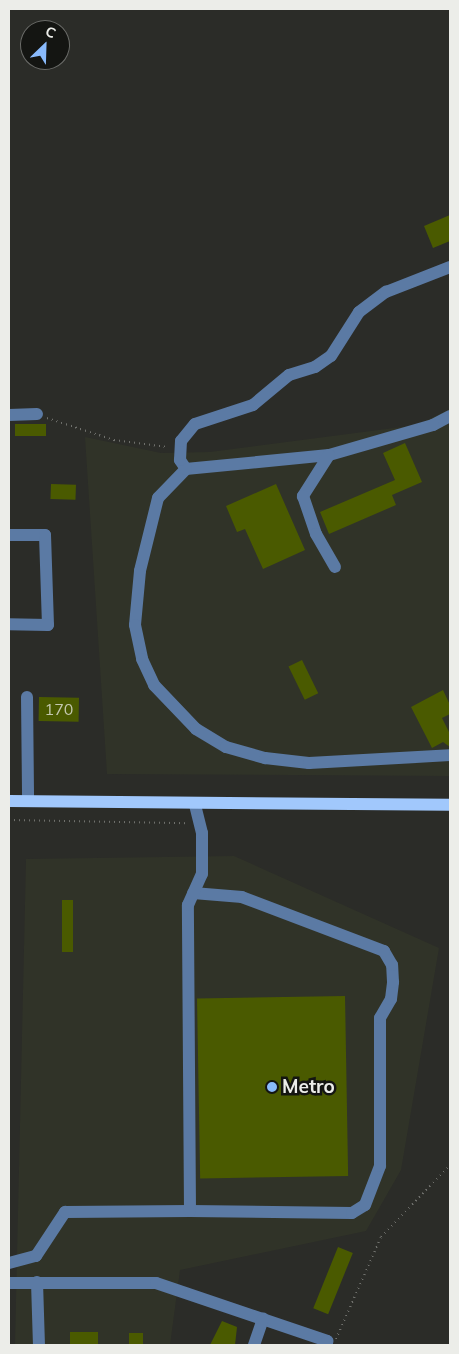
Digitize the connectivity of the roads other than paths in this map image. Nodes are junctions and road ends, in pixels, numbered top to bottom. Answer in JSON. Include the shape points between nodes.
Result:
{"nodes":[{"id":1,"x":450,"y":267,"type":"edge"},
{"id":2,"x":9,"y":414,"type":"edge"},
{"id":3,"x":37,"y":414,"type":"road end"},
{"id":4,"x":450,"y":416,"type":"edge"},
{"id":5,"x":328,"y":455,"type":"junction"},
{"id":6,"x":186,"y":469,"type":"junction"},
{"id":7,"x":9,"y":535,"type":"edge"},
{"id":8,"x":335,"y":567,"type":"dead end"},
{"id":9,"x":9,"y":624,"type":"edge"},
{"id":10,"x":27,"y":698,"type":"dead end"},
{"id":11,"x":450,"y":755,"type":"edge"},
{"id":12,"x":9,"y":801,"type":"edge"},
{"id":13,"x":28,"y":801,"type":"junction"},
{"id":14,"x":195,"y":804,"type":"junction"},
{"id":15,"x":450,"y":805,"type":"edge"},
{"id":16,"x":193,"y":893,"type":"junction"},
{"id":17,"x":190,"y":1211,"type":"junction"},
{"id":18,"x":9,"y":1263,"type":"edge"},
{"id":19,"x":37,"y":1282,"type":"junction"},
{"id":20,"x":9,"y":1283,"type":"edge"},
{"id":21,"x":263,"y":1319,"type":"junction"},
{"id":22,"x":327,"y":1343,"type":"edge"},
{"id":23,"x":39,"y":1345,"type":"edge"},
{"id":24,"x":254,"y":1345,"type":"edge"}],
"edges":[{"from":1,"to":6,"type":"lane","via":[[386,292],[359,312],[331,356],[289,375],[253,404],[195,424],[181,448],[180,460]]},
{"from":2,"to":3,"type":"lane"},
{"from":4,"to":5,"type":"lane","via":[[433,425]]},
{"from":5,"to":6,"type":"lane"},
{"from":5,"to":8,"type":"lane","via":[[303,496],[316,534]]},
{"from":6,"to":11,"type":"lane","via":[[158,498],[140,572],[135,625],[142,659],[154,685],[174,709],[226,748],[265,758],[310,764]]},
{"from":7,"to":9,"type":"lane","via":[[45,535],[48,624]]},
{"from":10,"to":13,"type":"lane"},
{"from":12,"to":13,"type":"main road"},
{"from":13,"to":14,"type":"main road"},
{"from":14,"to":15,"type":"main road"},
{"from":14,"to":16,"type":"lane","via":[[200,823],[202,874]]},
{"from":16,"to":17,"type":"lane","via":[[188,905]]},
{"from":16,"to":17,"type":"lane","via":[[242,897],[384,951],[392,965],[393,982],[391,999],[380,1018],[380,1166],[365,1205],[352,1213]]},
{"from":17,"to":18,"type":"lane","via":[[65,1212],[36,1256]]},
{"from":19,"to":20,"type":"lane"},
{"from":19,"to":21,"type":"lane","via":[[156,1283]]},
{"from":19,"to":23,"type":"lane"},
{"from":21,"to":22,"type":"lane"},
{"from":21,"to":24,"type":"lane"}]}
